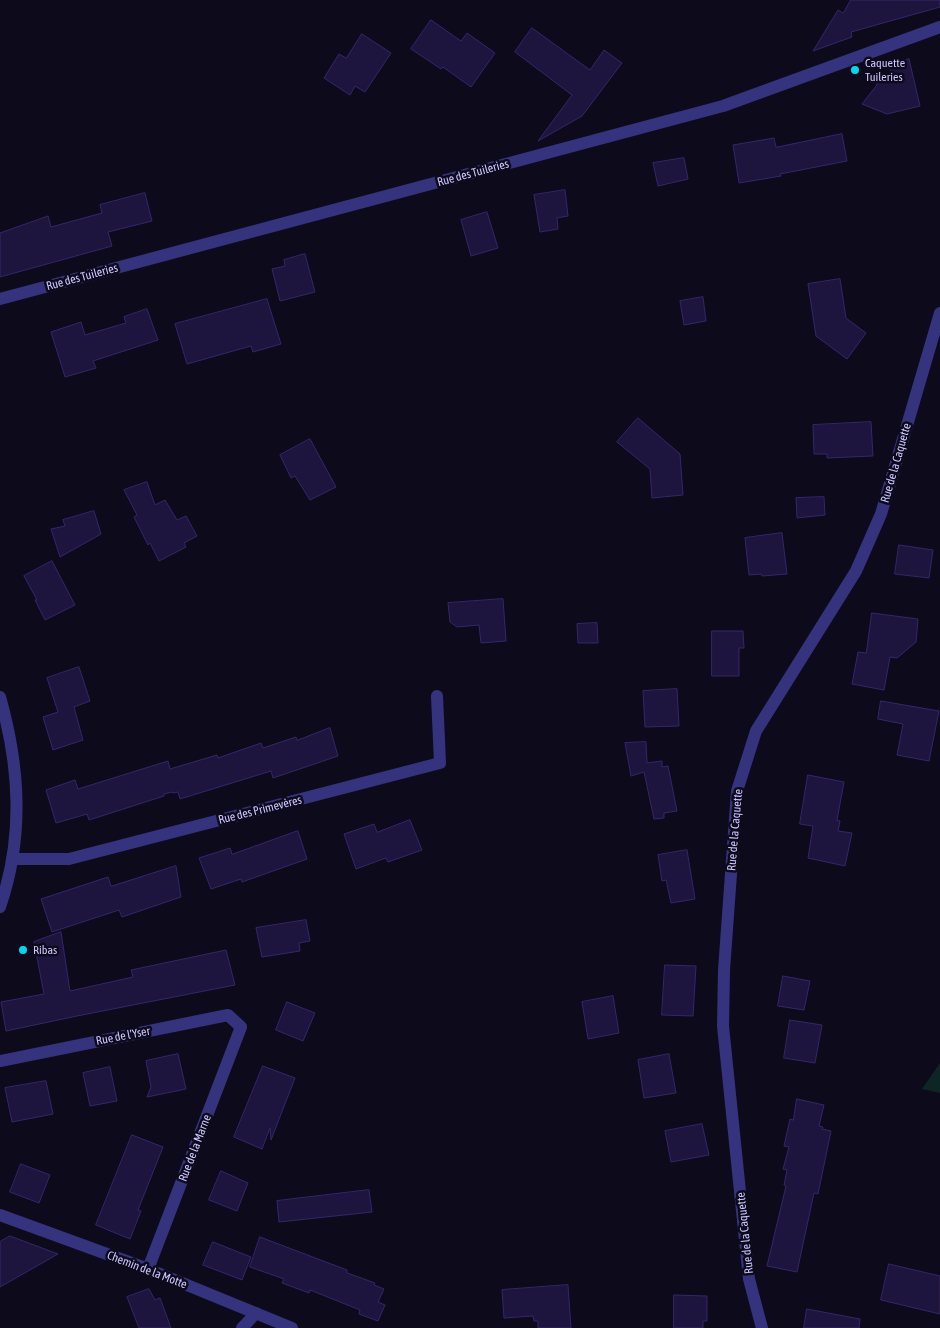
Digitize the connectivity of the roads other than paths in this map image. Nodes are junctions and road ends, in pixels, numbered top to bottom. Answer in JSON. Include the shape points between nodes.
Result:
{"nodes":[{"id":1,"x":940,"y":27,"type":"edge"},
{"id":2,"x":0,"y":299,"type":"edge"},
{"id":3,"x":940,"y":313,"type":"edge"},
{"id":4,"x":438,"y":696,"type":"dead end"},
{"id":5,"x":0,"y":698,"type":"edge"},
{"id":6,"x":13,"y":859,"type":"junction"},
{"id":7,"x":0,"y":907,"type":"edge"},
{"id":8,"x":241,"y":1027,"type":"joint"},
{"id":9,"x":0,"y":1061,"type":"edge"},
{"id":10,"x":0,"y":1215,"type":"edge"},
{"id":11,"x":148,"y":1269,"type":"junction"},
{"id":12,"x":256,"y":1313,"type":"junction"},
{"id":13,"x":242,"y":1328,"type":"edge"},
{"id":14,"x":292,"y":1328,"type":"edge"},
{"id":15,"x":762,"y":1328,"type":"edge"}],
"edges":[{"from":1,"to":2,"type":"street","name":"Rue des Tuileries","via":[[723,106]]},
{"from":3,"to":15,"type":"street","name":"Rue de la Caquette","via":[[881,514],[856,571],[756,731],[737,791],[723,1026],[749,1278]]},
{"from":4,"to":6,"type":"street","name":"Rue des Primevères","via":[[440,763],[69,859]]},
{"from":5,"to":6,"type":"street","via":[[15,768],[17,815]]},
{"from":6,"to":7,"type":"street"},
{"from":8,"to":9,"type":"street","name":"Rue de l'Yser","via":[[228,1015]]},
{"from":8,"to":11,"type":"street","name":"Rue de la Marne"},
{"from":10,"to":11,"type":"street","name":"Chemin de la Motte"},
{"from":11,"to":12,"type":"street","name":"Chemin de la Motte"},
{"from":12,"to":13,"type":"street"},
{"from":12,"to":14,"type":"street","name":"Chemin de la Motte"}]}
